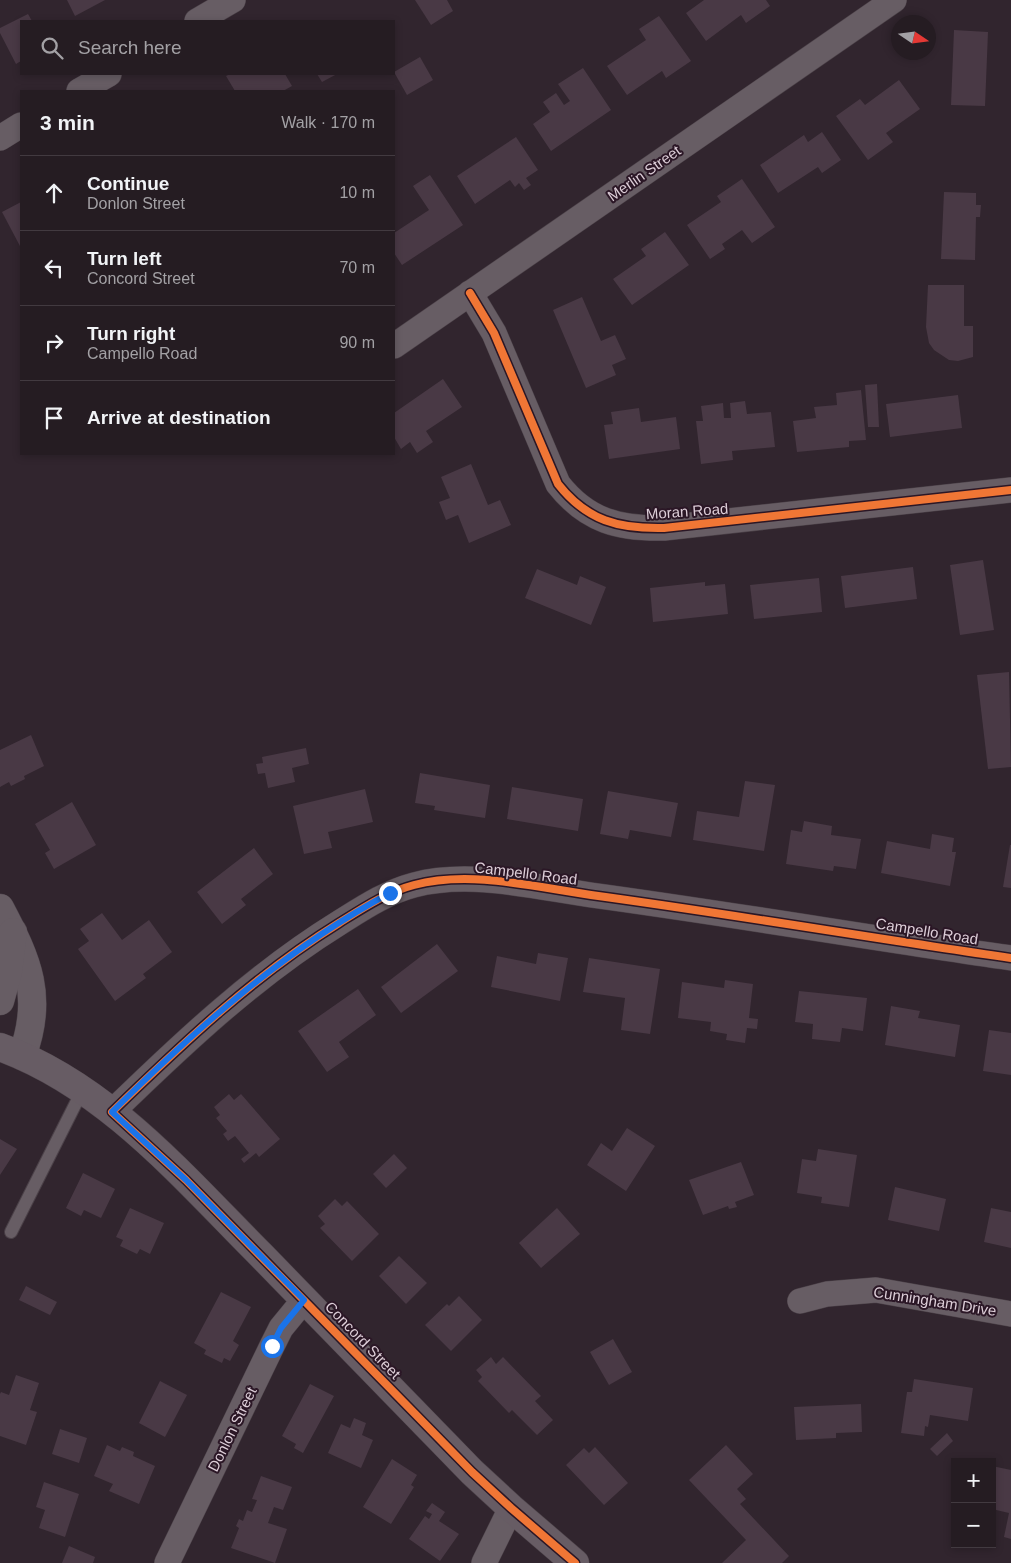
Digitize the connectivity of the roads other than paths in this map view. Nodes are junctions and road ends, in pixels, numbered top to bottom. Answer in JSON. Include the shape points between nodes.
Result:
{"nodes":[{"id":1,"x":233,"y":0,"type":"edge"},
{"id":2,"x":894,"y":0,"type":"edge"},
{"id":3,"x":199,"y":20,"type":"edge"},
{"id":4,"x":107,"y":75,"type":"edge"},
{"id":5,"x":81,"y":90,"type":"edge"},
{"id":6,"x":20,"y":126,"type":"edge"},
{"id":7,"x":0,"y":138,"type":"edge"},
{"id":8,"x":470,"y":293,"type":"junction"},
{"id":9,"x":395,"y":345,"type":"edge"},
{"id":10,"x":1011,"y":490,"type":"edge"},
{"id":11,"x":0,"y":908,"type":"edge"},
{"id":12,"x":13,"y":932,"type":"junction"},
{"id":13,"x":1011,"y":958,"type":"edge"},
{"id":14,"x":0,"y":1001,"type":"edge"},
{"id":15,"x":11,"y":1052,"type":"edge"},
{"id":16,"x":82,"y":1089,"type":"junction"},
{"id":17,"x":112,"y":1112,"type":"junction"},
{"id":18,"x":11,"y":1232,"type":"dead end"},
{"id":19,"x":304,"y":1300,"type":"junction"},
{"id":20,"x":800,"y":1301,"type":"dead end"},
{"id":21,"x":1011,"y":1314,"type":"edge"},
{"id":22,"x":511,"y":1508,"type":"junction"},
{"id":23,"x":167,"y":1563,"type":"edge"},
{"id":24,"x":484,"y":1563,"type":"edge"},
{"id":25,"x":575,"y":1563,"type":"edge"}],
"edges":[{"from":1,"to":3,"type":"street"},
{"from":2,"to":8,"type":"street","name":"Merlin Street"},
{"from":4,"to":5,"type":"street"},
{"from":6,"to":7,"type":"street"},
{"from":8,"to":9,"type":"street","name":"Merlin Street"},
{"from":8,"to":10,"type":"street","name":"Moran Road","via":[[494,333],[558,484],[572,502],[593,516],[638,528],[664,528]]},
{"from":11,"to":12,"type":"street"},
{"from":12,"to":14,"type":"street"},
{"from":12,"to":15,"type":"street","via":[[28,964],[34,1003],[29,1038]]},
{"from":13,"to":17,"type":"street","name":"Campello Road","via":[[494,882],[440,880],[422,883],[390,893],[366,906],[288,957],[214,1017]]},
{"from":15,"to":16,"type":"main road","name":"Concord Street"},
{"from":16,"to":17,"type":"main road","name":"Concord Street"},
{"from":16,"to":18,"type":"lane"},
{"from":17,"to":19,"type":"main road","name":"Concord Street","via":[[174,1168]]},
{"from":19,"to":22,"type":"main road","name":"Concord Street"},
{"from":19,"to":23,"type":"street","name":"Donlon Street","via":[[281,1328]]},
{"from":20,"to":21,"type":"street","name":"Cunningham Drive","via":[[827,1294],[876,1290]]},
{"from":22,"to":24,"type":"street"},
{"from":22,"to":25,"type":"main road","name":"Concord Street"}]}
